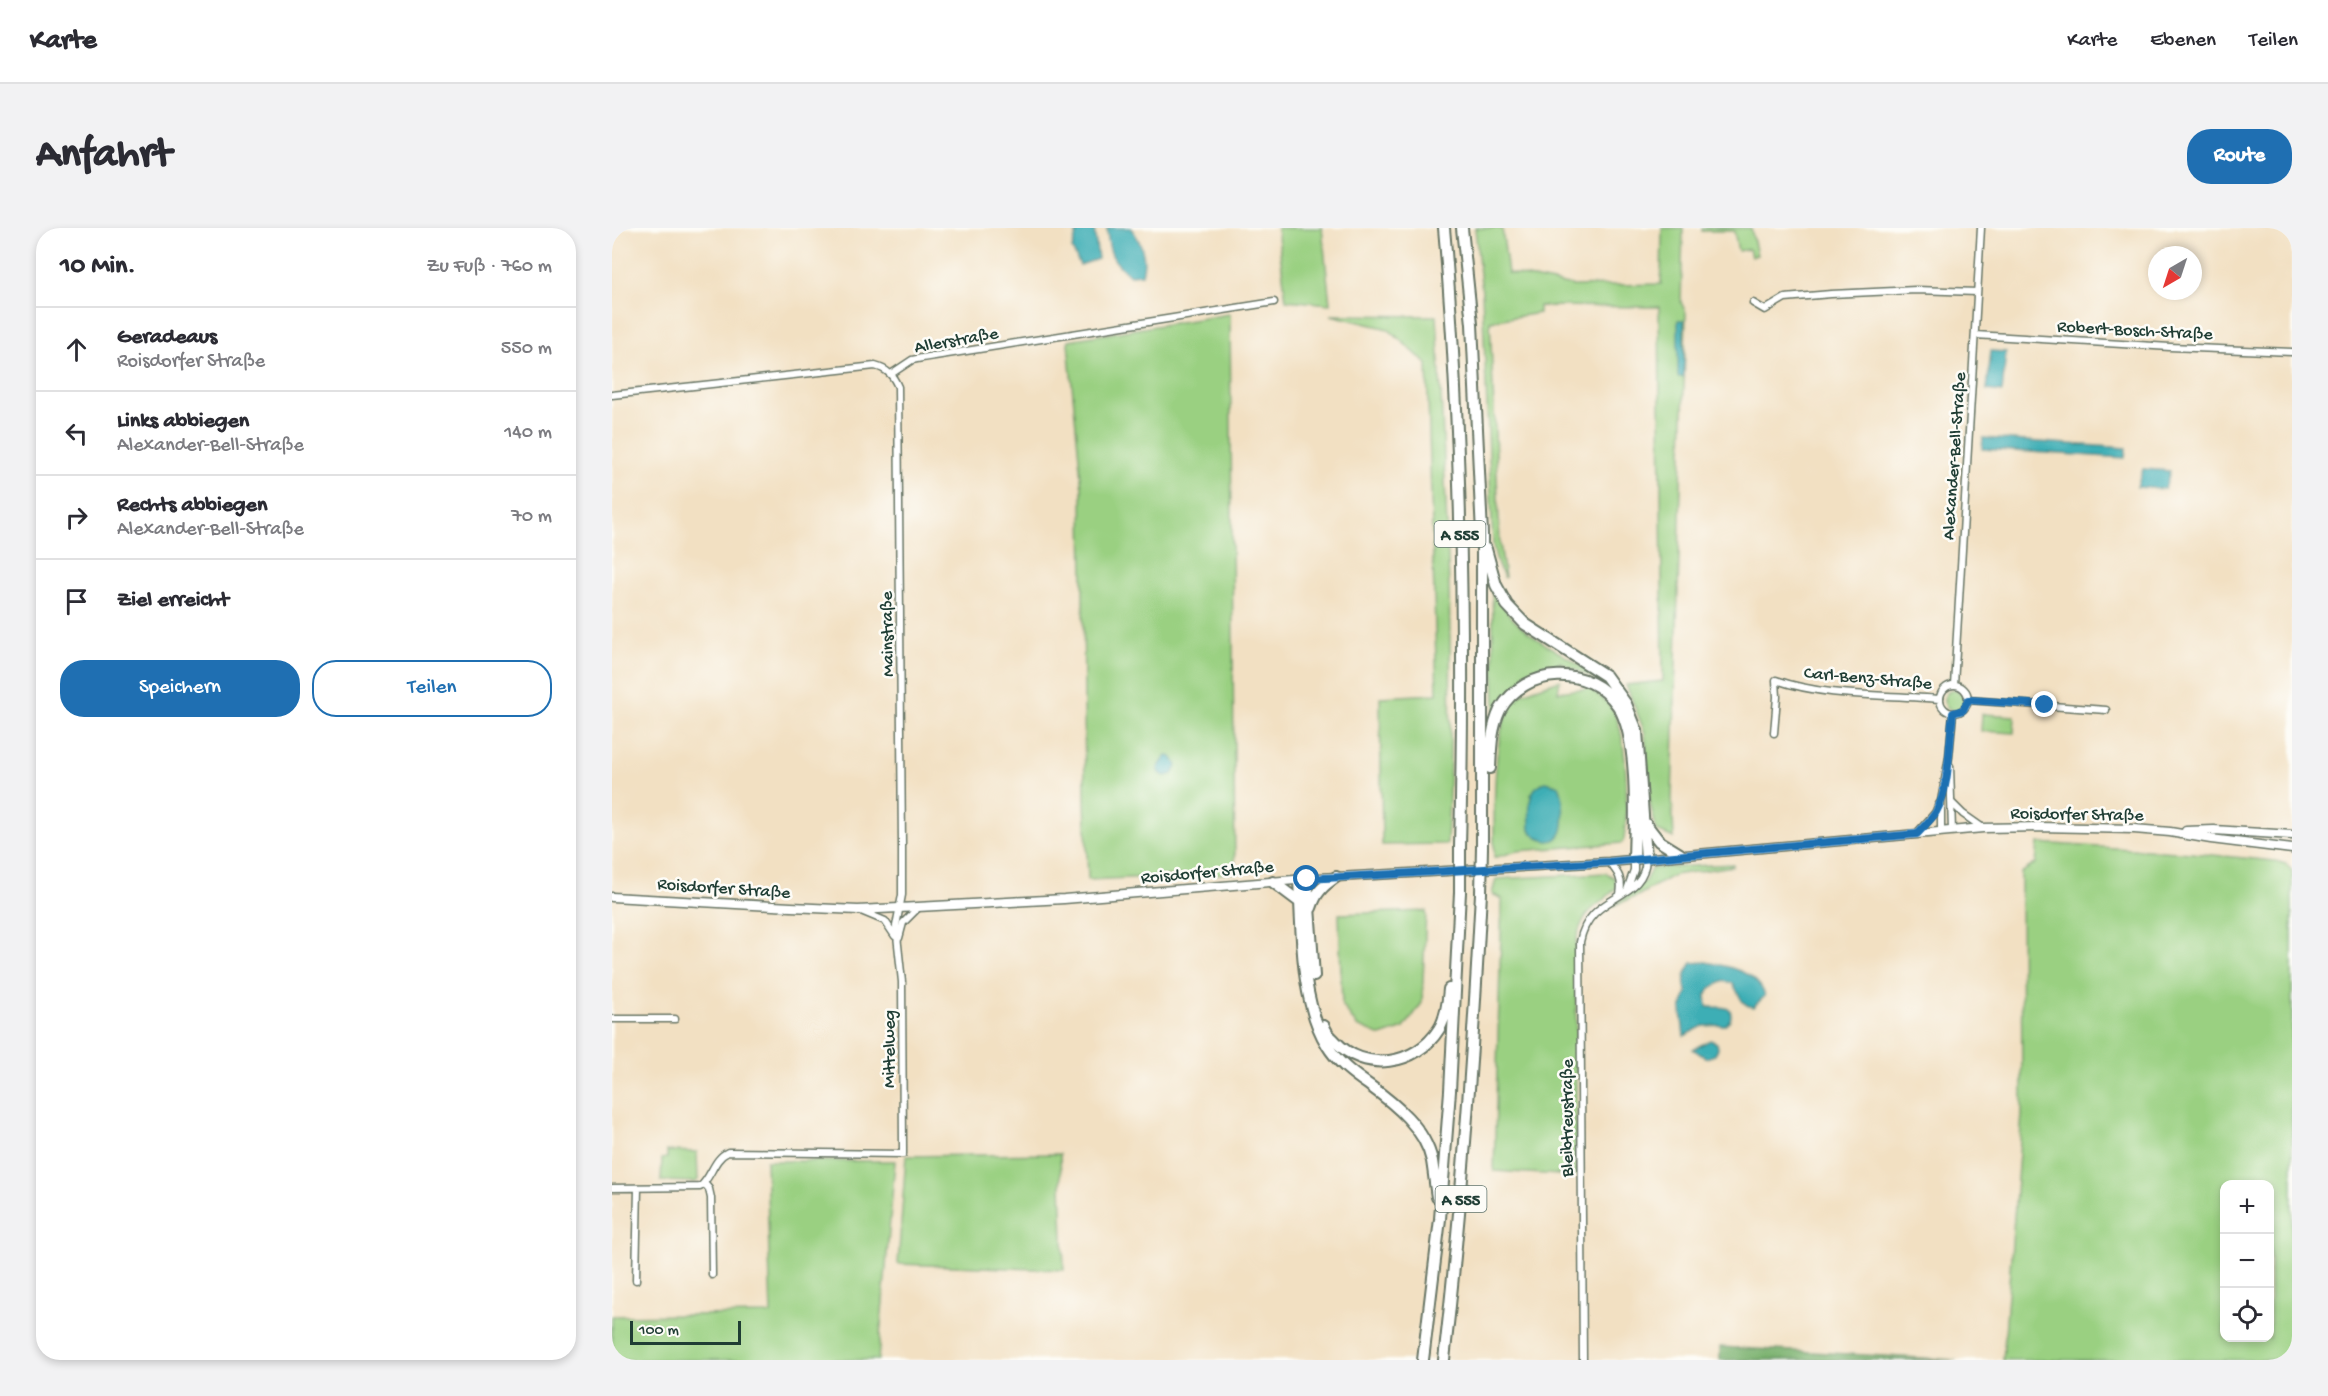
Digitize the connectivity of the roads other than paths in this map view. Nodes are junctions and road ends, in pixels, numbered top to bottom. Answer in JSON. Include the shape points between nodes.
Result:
{"nodes":[{"id":1,"x":1444,"y":228,"type":"edge"},
{"id":2,"x":1462,"y":228,"type":"edge"},
{"id":3,"x":1981,"y":228,"type":"edge"},
{"id":4,"x":1977,"y":292,"type":"junction"},
{"id":5,"x":1274,"y":302,"type":"dead end"},
{"id":6,"x":1754,"y":303,"type":"dead end"},
{"id":7,"x":1975,"y":335,"type":"junction"},
{"id":8,"x":2292,"y":352,"type":"edge"},
{"id":9,"x":891,"y":374,"type":"junction"},
{"id":10,"x":612,"y":395,"type":"edge"},
{"id":11,"x":1482,"y":534,"type":"junction"},
{"id":12,"x":1954,"y":685,"type":"junction"},
{"id":13,"x":1940,"y":699,"type":"junction"},
{"id":14,"x":1968,"y":700,"type":"junction"},
{"id":15,"x":2106,"y":710,"type":"dead end"},
{"id":16,"x":1953,"y":713,"type":"junction"},
{"id":17,"x":1774,"y":733,"type":"dead end"},
{"id":18,"x":1949,"y":757,"type":"junction"},
{"id":19,"x":1941,"y":801,"type":"junction"},
{"id":20,"x":1952,"y":803,"type":"junction"},
{"id":21,"x":1484,"y":813,"type":"junction"},
{"id":22,"x":1644,"y":821,"type":"junction"},
{"id":23,"x":1983,"y":828,"type":"junction"},
{"id":24,"x":1952,"y":831,"type":"junction"},
{"id":25,"x":1941,"y":832,"type":"junction"},
{"id":26,"x":2170,"y":832,"type":"junction"},
{"id":27,"x":1917,"y":834,"type":"junction"},
{"id":28,"x":2292,"y":836,"type":"edge"},
{"id":29,"x":2292,"y":849,"type":"edge"},
{"id":30,"x":1680,"y":854,"type":"junction"},
{"id":31,"x":1646,"y":858,"type":"junction"},
{"id":32,"x":1634,"y":859,"type":"junction"},
{"id":33,"x":1609,"y":862,"type":"junction"},
{"id":34,"x":1336,"y":877,"type":"junction"},
{"id":35,"x":1303,"y":879,"type":"junction"},
{"id":36,"x":1273,"y":882,"type":"junction"},
{"id":37,"x":1627,"y":890,"type":"junction"},
{"id":38,"x":1620,"y":894,"type":"junction"},
{"id":39,"x":902,"y":895,"type":"joint"},
{"id":40,"x":612,"y":897,"type":"edge"},
{"id":41,"x":1300,"y":903,"type":"junction"},
{"id":42,"x":919,"y":907,"type":"junction"},
{"id":43,"x":900,"y":908,"type":"junction"},
{"id":44,"x":858,"y":910,"type":"junction"},
{"id":45,"x":1310,"y":911,"type":"junction"},
{"id":46,"x":898,"y":944,"type":"junction"},
{"id":47,"x":1457,"y":950,"type":"junction"},
{"id":48,"x":612,"y":1019,"type":"edge"},
{"id":49,"x":675,"y":1019,"type":"dead end"},
{"id":50,"x":704,"y":1183,"type":"junction"},
{"id":51,"x":612,"y":1188,"type":"edge"},
{"id":52,"x":638,"y":1188,"type":"junction"},
{"id":53,"x":1440,"y":1219,"type":"junction"},
{"id":54,"x":712,"y":1275,"type":"dead end"},
{"id":55,"x":636,"y":1280,"type":"dead end"},
{"id":56,"x":1423,"y":1360,"type":"edge"},
{"id":57,"x":1444,"y":1360,"type":"edge"},
{"id":58,"x":1583,"y":1360,"type":"edge"}],
"edges":[{"from":1,"to":47,"type":"highway","number":"A 555","bridge":true,"via":[[1459,494],[1463,662]]},
{"from":2,"to":11,"type":"highway","number":"A 555","via":[[1472,324]]},
{"from":3,"to":4,"type":"street","name":"Alexander-Bell-Straße"},
{"from":4,"to":6,"type":"street","via":[[1916,290],[1820,295],[1785,298],[1765,310]]},
{"from":4,"to":7,"type":"street","name":"Alexander-Bell-Straße"},
{"from":5,"to":9,"type":"street","name":"Allerstraße","via":[[922,358]]},
{"from":7,"to":8,"type":"street","name":"Robert-Bosch-Straße"},
{"from":7,"to":12,"type":"street","name":"Alexander-Bell-Straße"},
{"from":9,"to":10,"type":"street","via":[[875,366]]},
{"from":9,"to":39,"type":"street","name":"Mainstraße","via":[[898,387],[899,408]]},
{"from":11,"to":21,"type":"highway","number":"A 555"},
{"from":11,"to":22,"type":"highway","via":[[1496,585],[1507,605],[1525,624],[1606,676],[1626,704],[1637,731]]},
{"from":12,"to":13,"type":"street","via":[[1944,689]]},
{"from":12,"to":14,"type":"street","via":[[1964,689]]},
{"from":13,"to":16,"type":"street","via":[[1943,708]]},
{"from":13,"to":17,"type":"street","name":"Carl-Benz-Straße","via":[[1826,692],[1776,680]]},
{"from":14,"to":15,"type":"street"},
{"from":14,"to":16,"type":"street","via":[[1963,710]]},
{"from":16,"to":18,"type":"street"},
{"from":18,"to":19,"type":"street"},
{"from":18,"to":20,"type":"street"},
{"from":19,"to":25,"type":"street"},
{"from":19,"to":27,"type":"street"},
{"from":20,"to":23,"type":"street"},
{"from":20,"to":24,"type":"street"},
{"from":21,"to":32,"type":"highway","via":[[1491,735],[1505,703],[1516,691],[1538,679],[1555,675],[1582,678],[1610,696],[1628,728],[1635,813]]},
{"from":21,"to":57,"type":"highway","number":"A 555","bridge":true,"via":[[1473,1038],[1459,1227]]},
{"from":22,"to":30,"type":"highway","via":[[1659,841]]},
{"from":22,"to":31,"type":"highway"},
{"from":23,"to":24,"type":"main road","name":"Roisdorfer Straße"},
{"from":23,"to":26,"type":"main road","name":"Roisdorfer Straße","via":[[2091,827]]},
{"from":24,"to":25,"type":"main road","name":"Roisdorfer Straße"},
{"from":25,"to":27,"type":"main road","name":"Roisdorfer Straße"},
{"from":26,"to":28,"type":"main road","name":"Roisdorfer Straße","via":[[2214,830]]},
{"from":26,"to":29,"type":"main road","name":"Roisdorfer Straße"},
{"from":27,"to":30,"type":"main road","name":"Roisdorfer Straße"},
{"from":30,"to":31,"type":"main road","name":"Roisdorfer Straße"},
{"from":31,"to":32,"type":"main road","name":"Roisdorfer Straße"},
{"from":31,"to":37,"type":"street","name":"Bleibtreustraße","via":[[1643,875]]},
{"from":32,"to":33,"type":"main road","name":"Roisdorfer Straße"},
{"from":32,"to":37,"type":"street"},
{"from":33,"to":34,"type":"main road","name":"Roisdorfer Straße"},
{"from":33,"to":38,"type":"street","via":[[1620,875]]},
{"from":34,"to":35,"type":"main road","name":"Roisdorfer Straße"},
{"from":34,"to":45,"type":"highway","via":[[1320,889]]},
{"from":35,"to":36,"type":"main road","name":"Roisdorfer Straße"},
{"from":35,"to":41,"type":"highway"},
{"from":35,"to":45,"type":"highway"},
{"from":36,"to":41,"type":"highway"},
{"from":36,"to":42,"type":"main road","name":"Roisdorfer Straße"},
{"from":37,"to":38,"type":"street","name":"Bleibtreustraße"},
{"from":38,"to":58,"type":"street","name":"Bleibtreustraße","via":[[1587,920],[1580,942]]},
{"from":39,"to":43,"type":"street","name":"Mittelweg"},
{"from":40,"to":44,"type":"main road","name":"Roisdorfer Straße"},
{"from":41,"to":53,"type":"highway","via":[[1308,997],[1315,1022],[1328,1047],[1347,1069],[1397,1106],[1419,1131],[1432,1159]]},
{"from":42,"to":43,"type":"main road","name":"Roisdorfer Straße"},
{"from":42,"to":46,"type":"street","name":"Mittelweg","via":[[903,923]]},
{"from":43,"to":44,"type":"main road","name":"Roisdorfer Straße"},
{"from":43,"to":46,"type":"street","name":"Mittelweg"},
{"from":44,"to":46,"type":"street","name":"Mittelweg","via":[[885,921]]},
{"from":45,"to":47,"type":"highway","via":[[1316,1005],[1326,1031],[1357,1058],[1392,1062],[1427,1043],[1445,1014]]},
{"from":46,"to":50,"type":"street","name":"Mittelweg","via":[[902,982],[903,1154],[728,1152],[715,1163]]},
{"from":47,"to":53,"type":"highway","number":"A 555"},
{"from":48,"to":49,"type":"street"},
{"from":50,"to":52,"type":"street","via":[[695,1188]]},
{"from":50,"to":54,"type":"street","via":[[711,1198]]},
{"from":51,"to":52,"type":"street"},
{"from":52,"to":55,"type":"street"},
{"from":53,"to":56,"type":"highway","number":"A 555"}]}
